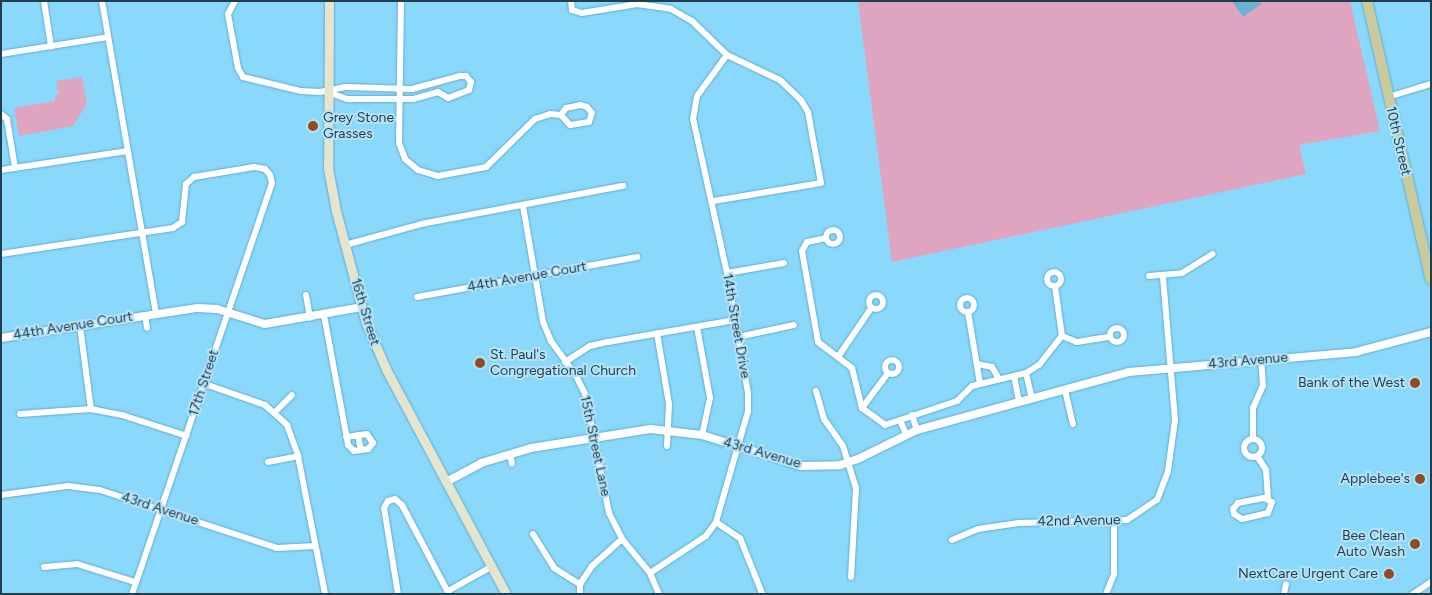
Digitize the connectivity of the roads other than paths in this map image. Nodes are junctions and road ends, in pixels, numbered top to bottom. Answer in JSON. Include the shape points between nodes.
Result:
{"nodes":[{"id":1,"x":44,"y":1,"type":"edge"},
{"id":2,"x":102,"y":1,"type":"edge"},
{"id":3,"x":329,"y":1,"type":"edge"},
{"id":4,"x":401,"y":1,"type":"edge"},
{"id":5,"x":570,"y":1,"type":"edge"},
{"id":6,"x":1367,"y":1,"type":"edge"},
{"id":7,"x":234,"y":2,"type":"edge"},
{"id":8,"x":624,"y":4,"type":"edge"},
{"id":9,"x":108,"y":37,"type":"junction"},
{"id":10,"x":52,"y":46,"type":"junction"},
{"id":11,"x":1,"y":54,"type":"edge"},
{"id":12,"x":727,"y":55,"type":"junction"},
{"id":13,"x":436,"y":82,"type":"junction"},
{"id":14,"x":1431,"y":84,"type":"edge"},
{"id":15,"x":399,"y":90,"type":"junction"},
{"id":16,"x":328,"y":92,"type":"junction"},
{"id":17,"x":438,"y":92,"type":"junction"},
{"id":18,"x":1388,"y":97,"type":"junction"},
{"id":19,"x":398,"y":98,"type":"junction"},
{"id":20,"x":1,"y":114,"type":"edge"},
{"id":21,"x":561,"y":116,"type":"junction"},
{"id":22,"x":128,"y":151,"type":"junction"},
{"id":23,"x":15,"y":168,"type":"junction"},
{"id":24,"x":1,"y":170,"type":"edge"},
{"id":25,"x":624,"y":186,"type":"dead end"},
{"id":26,"x":713,"y":200,"type":"junction"},
{"id":27,"x":523,"y":206,"type":"junction"},
{"id":28,"x":142,"y":233,"type":"junction"},
{"id":29,"x":826,"y":238,"type":"dead end"},
{"id":30,"x":1421,"y":240,"type":"junction"},
{"id":31,"x":345,"y":244,"type":"junction"},
{"id":32,"x":1431,"y":252,"type":"edge"},
{"id":33,"x":1,"y":254,"type":"edge"},
{"id":34,"x":1212,"y":254,"type":"dead end"},
{"id":35,"x":637,"y":257,"type":"dead end"},
{"id":36,"x":784,"y":263,"type":"dead end"},
{"id":37,"x":727,"y":273,"type":"junction"},
{"id":38,"x":536,"y":275,"type":"junction"},
{"id":39,"x":1149,"y":276,"type":"dead end"},
{"id":40,"x":1163,"y":277,"type":"junction"},
{"id":41,"x":1431,"y":280,"type":"edge"},
{"id":42,"x":1056,"y":286,"type":"dead end"},
{"id":43,"x":306,"y":296,"type":"dead end"},
{"id":44,"x":417,"y":297,"type":"dead end"},
{"id":45,"x":362,"y":307,"type":"junction"},
{"id":46,"x":872,"y":307,"type":"dead end"},
{"id":47,"x":968,"y":312,"type":"dead end"},
{"id":48,"x":156,"y":313,"type":"junction"},
{"id":49,"x":228,"y":313,"type":"junction"},
{"id":50,"x":145,"y":315,"type":"junction"},
{"id":51,"x":324,"y":315,"type":"junction"},
{"id":52,"x":310,"y":318,"type":"junction"},
{"id":53,"x":735,"y":320,"type":"junction"},
{"id":54,"x":794,"y":325,"type":"dead end"},
{"id":55,"x":80,"y":326,"type":"junction"},
{"id":56,"x":697,"y":327,"type":"junction"},
{"id":57,"x":147,"y":328,"type":"dead end"},
{"id":58,"x":1431,"y":332,"type":"edge"},
{"id":59,"x":657,"y":334,"type":"junction"},
{"id":60,"x":1062,"y":336,"type":"junction"},
{"id":61,"x":738,"y":337,"type":"junction"},
{"id":62,"x":1110,"y":337,"type":"dead end"},
{"id":63,"x":1,"y":338,"type":"edge"},
{"id":64,"x":838,"y":357,"type":"junction"},
{"id":65,"x":1261,"y":360,"type":"junction"},
{"id":66,"x":566,"y":362,"type":"junction"},
{"id":67,"x":977,"y":364,"type":"junction"},
{"id":68,"x":1171,"y":368,"type":"junction"},
{"id":69,"x":888,"y":373,"type":"dead end"},
{"id":70,"x":1026,"y":373,"type":"junction"},
{"id":71,"x":1014,"y":376,"type":"junction"},
{"id":72,"x":998,"y":379,"type":"junction"},
{"id":73,"x":205,"y":384,"type":"junction"},
{"id":74,"x":980,"y":384,"type":"junction"},
{"id":75,"x":1065,"y":390,"type":"junction"},
{"id":76,"x":816,"y":392,"type":"dead end"},
{"id":77,"x":292,"y":395,"type":"dead end"},
{"id":78,"x":1032,"y":399,"type":"junction"},
{"id":79,"x":1019,"y":402,"type":"junction"},
{"id":80,"x":862,"y":408,"type":"junction"},
{"id":81,"x":91,"y":409,"type":"junction"},
{"id":82,"x":275,"y":412,"type":"junction"},
{"id":83,"x":20,"y":414,"type":"dead end"},
{"id":84,"x":912,"y":415,"type":"junction"},
{"id":85,"x":900,"y":420,"type":"junction"},
{"id":86,"x":1073,"y":424,"type":"dead end"},
{"id":87,"x":668,"y":429,"type":"junction"},
{"id":88,"x":917,"y":430,"type":"junction"},
{"id":89,"x":906,"y":434,"type":"junction"},
{"id":90,"x":358,"y":435,"type":"junction"},
{"id":91,"x":702,"y":435,"type":"junction"},
{"id":92,"x":187,"y":436,"type":"junction"},
{"id":93,"x":346,"y":437,"type":"junction"},
{"id":94,"x":594,"y":437,"type":"junction"},
{"id":95,"x":1252,"y":438,"type":"junction"},
{"id":96,"x":667,"y":446,"type":"dead end"},
{"id":97,"x":738,"y":448,"type":"junction"},
{"id":98,"x":361,"y":450,"type":"junction"},
{"id":99,"x":510,"y":454,"type":"junction"},
{"id":100,"x":298,"y":456,"type":"junction"},
{"id":101,"x":1257,"y":456,"type":"junction"},
{"id":102,"x":268,"y":462,"type":"dead end"},
{"id":103,"x":850,"y":462,"type":"junction"},
{"id":104,"x":512,"y":464,"type":"dead end"},
{"id":105,"x":446,"y":482,"type":"junction"},
{"id":106,"x":1,"y":495,"type":"edge"},
{"id":107,"x":1268,"y":498,"type":"junction"},
{"id":108,"x":162,"y":509,"type":"junction"},
{"id":109,"x":716,"y":522,"type":"junction"},
{"id":110,"x":1114,"y":523,"type":"junction"},
{"id":111,"x":533,"y":534,"type":"dead end"},
{"id":112,"x":622,"y":539,"type":"junction"},
{"id":113,"x":952,"y":540,"type":"dead end"},
{"id":114,"x":315,"y":546,"type":"junction"},
{"id":115,"x":44,"y":566,"type":"dead end"},
{"id":116,"x":491,"y":567,"type":"junction"},
{"id":117,"x":650,"y":574,"type":"junction"},
{"id":118,"x":851,"y":577,"type":"dead end"},
{"id":119,"x":135,"y":582,"type":"junction"},
{"id":120,"x":1431,"y":582,"type":"edge"},
{"id":121,"x":580,"y":584,"type":"junction"},
{"id":122,"x":1286,"y":584,"type":"dead end"},
{"id":123,"x":449,"y":592,"type":"edge"},
{"id":124,"x":762,"y":593,"type":"edge"},
{"id":125,"x":132,"y":594,"type":"edge"},
{"id":126,"x":325,"y":594,"type":"edge"},
{"id":127,"x":398,"y":594,"type":"edge"},
{"id":128,"x":506,"y":594,"type":"edge"},
{"id":129,"x":580,"y":594,"type":"edge"},
{"id":130,"x":659,"y":594,"type":"edge"},
{"id":131,"x":1106,"y":594,"type":"edge"},
{"id":132,"x":1284,"y":594,"type":"edge"},
{"id":133,"x":1413,"y":594,"type":"edge"}],
"edges":[{"from":1,"to":10,"type":"street"},
{"from":2,"to":9,"type":"street"},
{"from":3,"to":16,"type":"main road","name":"16th Street"},
{"from":4,"to":15,"type":"street"},
{"from":5,"to":8,"type":"street","via":[[572,10],[582,13]]},
{"from":6,"to":18,"type":"main road","name":"10th Street"},
{"from":7,"to":16,"type":"street","via":[[228,14],[238,68],[243,77],[302,91]]},
{"from":8,"to":12,"type":"street","via":[[649,4],[684,15]]},
{"from":9,"to":10,"type":"street"},
{"from":9,"to":22,"type":"street"},
{"from":10,"to":11,"type":"street"},
{"from":12,"to":26,"type":"street","name":"14th Street Drive","via":[[697,96],[693,118]]},
{"from":12,"to":26,"type":"street","via":[[780,80],[801,100],[813,134],[820,174],[818,183]]},
{"from":13,"to":15,"type":"street"},
{"from":13,"to":17,"type":"street"},
{"from":13,"to":17,"type":"street","via":[[466,76],[471,82],[469,90],[448,98]]},
{"from":14,"to":18,"type":"street"},
{"from":15,"to":16,"type":"street","via":[[346,87]]},
{"from":15,"to":19,"type":"street"},
{"from":16,"to":19,"type":"street","via":[[348,98]]},
{"from":16,"to":31,"type":"main road","name":"16th Street","via":[[328,168]]},
{"from":17,"to":19,"type":"street","via":[[413,99]]},
{"from":18,"to":30,"type":"main road","name":"10th Street"},
{"from":19,"to":21,"type":"street","via":[[399,143],[405,159],[418,170],[438,176],[486,167],[528,123],[542,116]]},
{"from":20,"to":23,"type":"street","via":[[8,119]]},
{"from":21,"to":21,"type":"street","via":[[570,125],[589,122],[592,113],[581,106],[566,108]]},
{"from":22,"to":23,"type":"street"},
{"from":22,"to":28,"type":"street"},
{"from":23,"to":24,"type":"street"},
{"from":25,"to":27,"type":"street"},
{"from":26,"to":37,"type":"street","name":"14th Street Drive"},
{"from":27,"to":31,"type":"street","via":[[421,224]]},
{"from":27,"to":38,"type":"street","name":"15th Street Lane"},
{"from":28,"to":33,"type":"street"},
{"from":28,"to":48,"type":"street"},
{"from":28,"to":49,"type":"street","name":"17th Street","via":[[173,228],[182,222],[186,184],[194,177],[254,167],[268,172],[272,183]]},
{"from":29,"to":64,"type":"street","via":[[807,242],[802,251],[818,342]]},
{"from":30,"to":32,"type":"main road"},
{"from":30,"to":41,"type":"main road","name":"10th Street"},
{"from":31,"to":45,"type":"main road","name":"16th Street"},
{"from":34,"to":40,"type":"street","via":[[1182,273]]},
{"from":35,"to":38,"type":"street","name":"44th Avenue Court"},
{"from":36,"to":37,"type":"street"},
{"from":37,"to":53,"type":"street","name":"14th Street Drive"},
{"from":38,"to":44,"type":"street","name":"44th Avenue Court"},
{"from":38,"to":66,"type":"street","name":"15th Street Lane","via":[[548,335]]},
{"from":39,"to":40,"type":"street"},
{"from":40,"to":68,"type":"street","name":"42nd Avenue"},
{"from":42,"to":60,"type":"street"},
{"from":43,"to":52,"type":"street"},
{"from":45,"to":51,"type":"street","name":"44th Avenue Court"},
{"from":45,"to":105,"type":"main road","name":"16th Street","via":[[378,353]]},
{"from":46,"to":64,"type":"street"},
{"from":47,"to":67,"type":"street"},
{"from":48,"to":49,"type":"street","name":"44th Avenue Court","via":[[198,308]]},
{"from":48,"to":50,"type":"street","name":"44th Avenue Court"},
{"from":49,"to":52,"type":"street","name":"44th Avenue Court","via":[[265,324]]},
{"from":49,"to":73,"type":"street","name":"17th Street"},
{"from":50,"to":55,"type":"street","name":"44th Avenue Court"},
{"from":50,"to":57,"type":"street","name":"44th Avenue Court"},
{"from":51,"to":52,"type":"street","name":"44th Avenue Court"},
{"from":51,"to":93,"type":"street"},
{"from":53,"to":56,"type":"street"},
{"from":53,"to":61,"type":"street","name":"14th Street Drive"},
{"from":54,"to":61,"type":"street"},
{"from":55,"to":63,"type":"street","name":"44th Avenue Court"},
{"from":55,"to":81,"type":"street"},
{"from":56,"to":59,"type":"street"},
{"from":56,"to":91,"type":"street","via":[[710,398]]},
{"from":58,"to":65,"type":"street","name":"43rd Avenue","via":[[1356,352]]},
{"from":59,"to":66,"type":"street","via":[[590,346]]},
{"from":59,"to":87,"type":"street","via":[[669,404]]},
{"from":60,"to":62,"type":"street","via":[[1077,342]]},
{"from":60,"to":70,"type":"street","via":[[1043,361]]},
{"from":61,"to":97,"type":"street","name":"14th Street Drive","via":[[748,411]]},
{"from":64,"to":80,"type":"street","via":[[852,368]]},
{"from":65,"to":68,"type":"street","name":"43rd Avenue"},
{"from":65,"to":95,"type":"street","via":[[1263,386],[1252,408]]},
{"from":66,"to":94,"type":"street","name":"15th Street Lane","via":[[585,394]]},
{"from":67,"to":72,"type":"street","via":[[992,368]]},
{"from":67,"to":74,"type":"street"},
{"from":68,"to":75,"type":"street","name":"43rd Avenue","via":[[1129,372]]},
{"from":68,"to":110,"type":"street","name":"42nd Avenue","via":[[1175,430],[1163,488],[1148,509],[1135,518]]},
{"from":69,"to":80,"type":"street"},
{"from":70,"to":71,"type":"street"},
{"from":70,"to":78,"type":"street"},
{"from":71,"to":72,"type":"street"},
{"from":71,"to":79,"type":"street"},
{"from":72,"to":74,"type":"street"},
{"from":73,"to":82,"type":"street"},
{"from":73,"to":92,"type":"street","name":"17th Street"},
{"from":74,"to":84,"type":"street","via":[[972,386],[957,401]]},
{"from":75,"to":78,"type":"street","name":"43rd Avenue"},
{"from":75,"to":86,"type":"street"},
{"from":76,"to":103,"type":"street","via":[[820,411]]},
{"from":77,"to":82,"type":"street"},
{"from":78,"to":79,"type":"street","name":"43rd Avenue"},
{"from":79,"to":88,"type":"street","name":"43rd Avenue"},
{"from":80,"to":85,"type":"street","via":[[885,425]]},
{"from":81,"to":83,"type":"street"},
{"from":81,"to":92,"type":"street","via":[[137,419]]},
{"from":82,"to":100,"type":"street","via":[[287,426]]},
{"from":84,"to":85,"type":"street"},
{"from":84,"to":88,"type":"street"},
{"from":85,"to":89,"type":"street"},
{"from":87,"to":91,"type":"street","name":"43rd Avenue"},
{"from":87,"to":94,"type":"street","name":"43rd Avenue"},
{"from":87,"to":96,"type":"street"},
{"from":88,"to":89,"type":"street","name":"43rd Avenue"},
{"from":89,"to":103,"type":"street","name":"43rd Avenue"},
{"from":90,"to":93,"type":"street"},
{"from":90,"to":98,"type":"street"},
{"from":90,"to":98,"type":"street","via":[[367,434],[372,440],[370,448]]},
{"from":91,"to":97,"type":"street","name":"43rd Avenue"},
{"from":92,"to":108,"type":"street","name":"17th Street"},
{"from":93,"to":98,"type":"street","via":[[349,448]]},
{"from":94,"to":99,"type":"street","name":"43rd Avenue"},
{"from":94,"to":112,"type":"street","name":"15th Street Lane","via":[[610,513]]},
{"from":95,"to":101,"type":"street","via":[[1262,446]]},
{"from":95,"to":101,"type":"street","via":[[1247,440],[1244,449],[1248,456]]},
{"from":97,"to":103,"type":"street","name":"43rd Avenue","via":[[801,466]]},
{"from":97,"to":109,"type":"street","name":"14th Street Drive"},
{"from":99,"to":104,"type":"street"},
{"from":99,"to":105,"type":"street","name":"43rd Avenue","via":[[481,463]]},
{"from":100,"to":102,"type":"street"},
{"from":100,"to":114,"type":"street"},
{"from":101,"to":107,"type":"street","via":[[1266,470]]},
{"from":103,"to":118,"type":"street","via":[[858,499]]},
{"from":105,"to":116,"type":"main road","name":"16th Street"},
{"from":106,"to":108,"type":"street","name":"43rd Avenue","via":[[53,487],[85,487]]},
{"from":107,"to":107,"type":"street","via":[[1238,503],[1233,509],[1234,514],[1242,519],[1268,513],[1272,508]]},
{"from":108,"to":114,"type":"street","name":"43rd Avenue","via":[[277,548]]},
{"from":108,"to":119,"type":"street","name":"17th Street"},
{"from":109,"to":117,"type":"street","name":"14th Street Drive","via":[[706,536]]},
{"from":109,"to":124,"type":"street","via":[[740,538]]},
{"from":110,"to":113,"type":"street","name":"42nd Avenue","via":[[1019,523],[978,529]]},
{"from":110,"to":131,"type":"street","via":[[1114,574]]},
{"from":111,"to":121,"type":"street","via":[[554,568]]},
{"from":112,"to":117,"type":"street","name":"15th Street Lane"},
{"from":112,"to":121,"type":"street","via":[[592,566]]},
{"from":114,"to":126,"type":"street"},
{"from":115,"to":119,"type":"street","via":[[77,564]]},
{"from":116,"to":123,"type":"street"},
{"from":116,"to":128,"type":"main road","name":"16th Street"},
{"from":117,"to":130,"type":"street","name":"15th Street Lane"},
{"from":119,"to":125,"type":"street","name":"17th Street"},
{"from":120,"to":133,"type":"street"},
{"from":121,"to":129,"type":"street"},
{"from":122,"to":132,"type":"street"},
{"from":123,"to":127,"type":"street","via":[[402,505],[394,499],[384,508]]}]}
